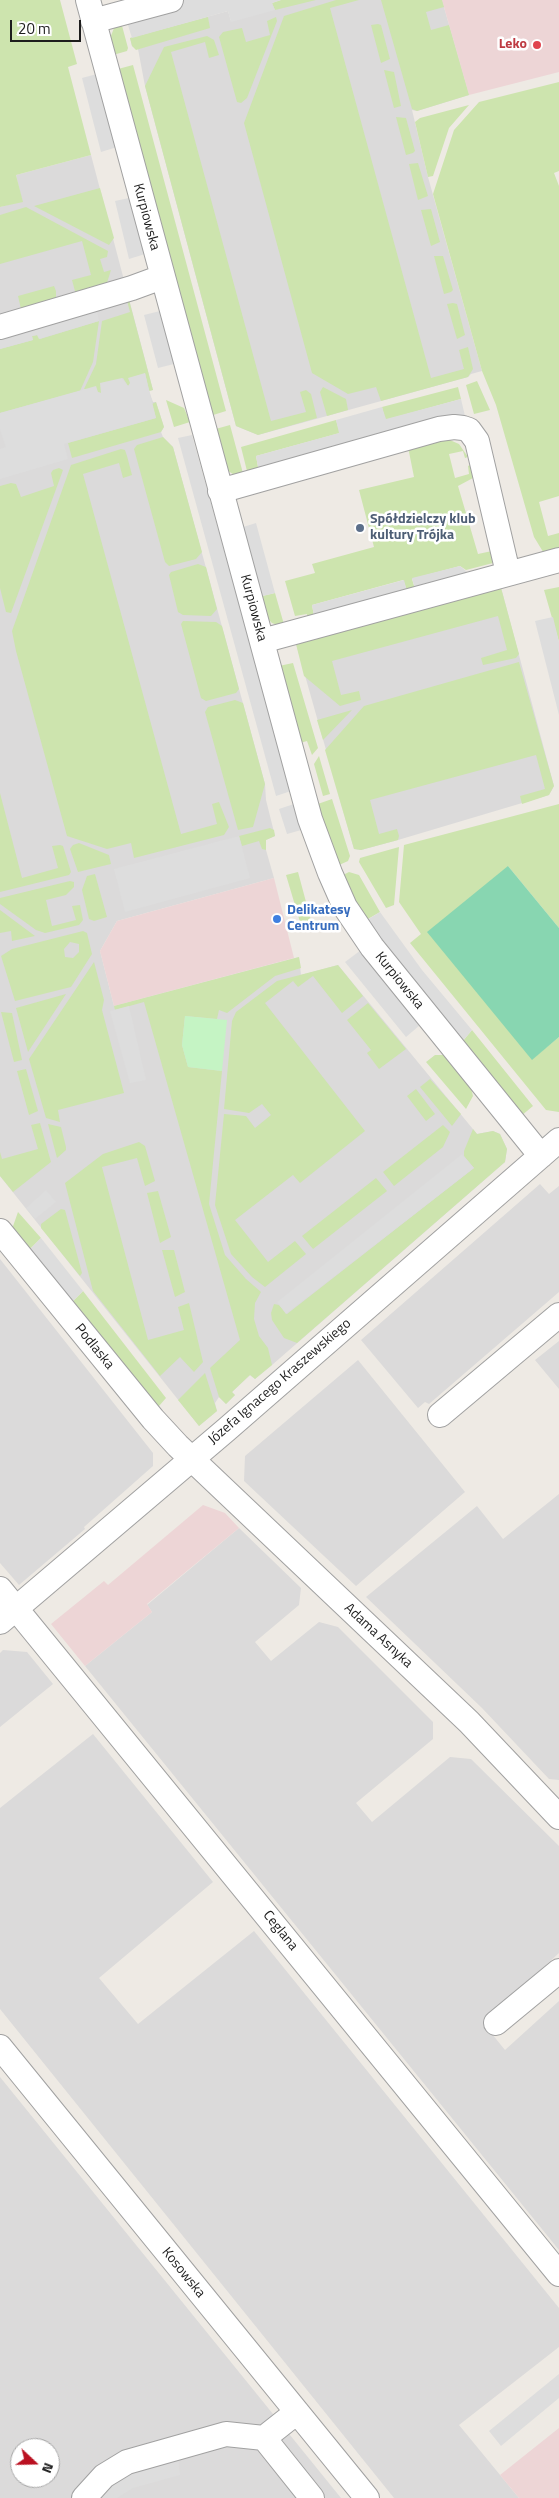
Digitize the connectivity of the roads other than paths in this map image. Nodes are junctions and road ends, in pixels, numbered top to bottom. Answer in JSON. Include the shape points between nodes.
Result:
{"nodes":[{"id":1,"x":171,"y":0,"type":"edge"},
{"id":2,"x":90,"y":10,"type":"edge"},
{"id":3,"x":162,"y":277,"type":"junction"},
{"id":4,"x":0,"y":327,"type":"edge"},
{"id":5,"x":220,"y":491,"type":"junction"},
{"id":6,"x":559,"y":560,"type":"edge"},
{"id":7,"x":508,"y":573,"type":"junction"},
{"id":8,"x":262,"y":641,"type":"junction"},
{"id":9,"x":559,"y":1140,"type":"edge"},
{"id":10,"x":541,"y":1156,"type":"junction"},
{"id":11,"x":0,"y":1231,"type":"edge"},
{"id":12,"x":559,"y":1315,"type":"edge"},
{"id":13,"x":440,"y":1415,"type":"dead end"},
{"id":14,"x":192,"y":1458,"type":"junction"},
{"id":15,"x":0,"y":1589,"type":"edge"},
{"id":16,"x":8,"y":1616,"type":"edge"},
{"id":17,"x":559,"y":1817,"type":"edge"},
{"id":18,"x":559,"y":1971,"type":"edge"},
{"id":19,"x":496,"y":2022,"type":"dead end"},
{"id":20,"x":0,"y":2047,"type":"edge"},
{"id":21,"x":559,"y":2274,"type":"edge"},
{"id":22,"x":297,"y":2412,"type":"junction"},
{"id":23,"x":264,"y":2438,"type":"junction"},
{"id":24,"x":84,"y":2498,"type":"edge"},
{"id":25,"x":312,"y":2498,"type":"edge"},
{"id":26,"x":368,"y":2498,"type":"edge"}],
"edges":[{"from":1,"to":2,"type":"street"},
{"from":2,"to":3,"type":"street","name":"Kurpiowska"},
{"from":3,"to":4,"type":"street"},
{"from":3,"to":5,"type":"street","name":"Kurpiowska"},
{"from":5,"to":7,"type":"street","via":[[438,429],[463,428],[469,430],[477,441]]},
{"from":5,"to":8,"type":"street","name":"Kurpiowska"},
{"from":6,"to":7,"type":"street"},
{"from":7,"to":8,"type":"street"},
{"from":8,"to":10,"type":"street","name":"Kurpiowska","via":[[310,819],[345,907],[372,947]]},
{"from":9,"to":10,"type":"street","name":"Józefa Ignacego Kraszewskiego"},
{"from":10,"to":14,"type":"street","name":"Józefa Ignacego Kraszewskiego"},
{"from":11,"to":14,"type":"street","name":"Podlaska","via":[[153,1419]]},
{"from":12,"to":13,"type":"street"},
{"from":14,"to":16,"type":"street","name":"Józefa Ignacego Kraszewskiego"},
{"from":14,"to":17,"type":"street","name":"Adama Asnyka","via":[[468,1722]]},
{"from":15,"to":16,"type":"street","name":"Ceglana"},
{"from":16,"to":21,"type":"street","name":"Ceglana"},
{"from":18,"to":19,"type":"street"},
{"from":20,"to":22,"type":"street","name":"Kosowska"},
{"from":22,"to":23,"type":"street"},
{"from":22,"to":26,"type":"street","name":"Kosowska"},
{"from":23,"to":24,"type":"street","via":[[226,2434],[127,2462],[104,2476]]},
{"from":23,"to":25,"type":"street"}]}
